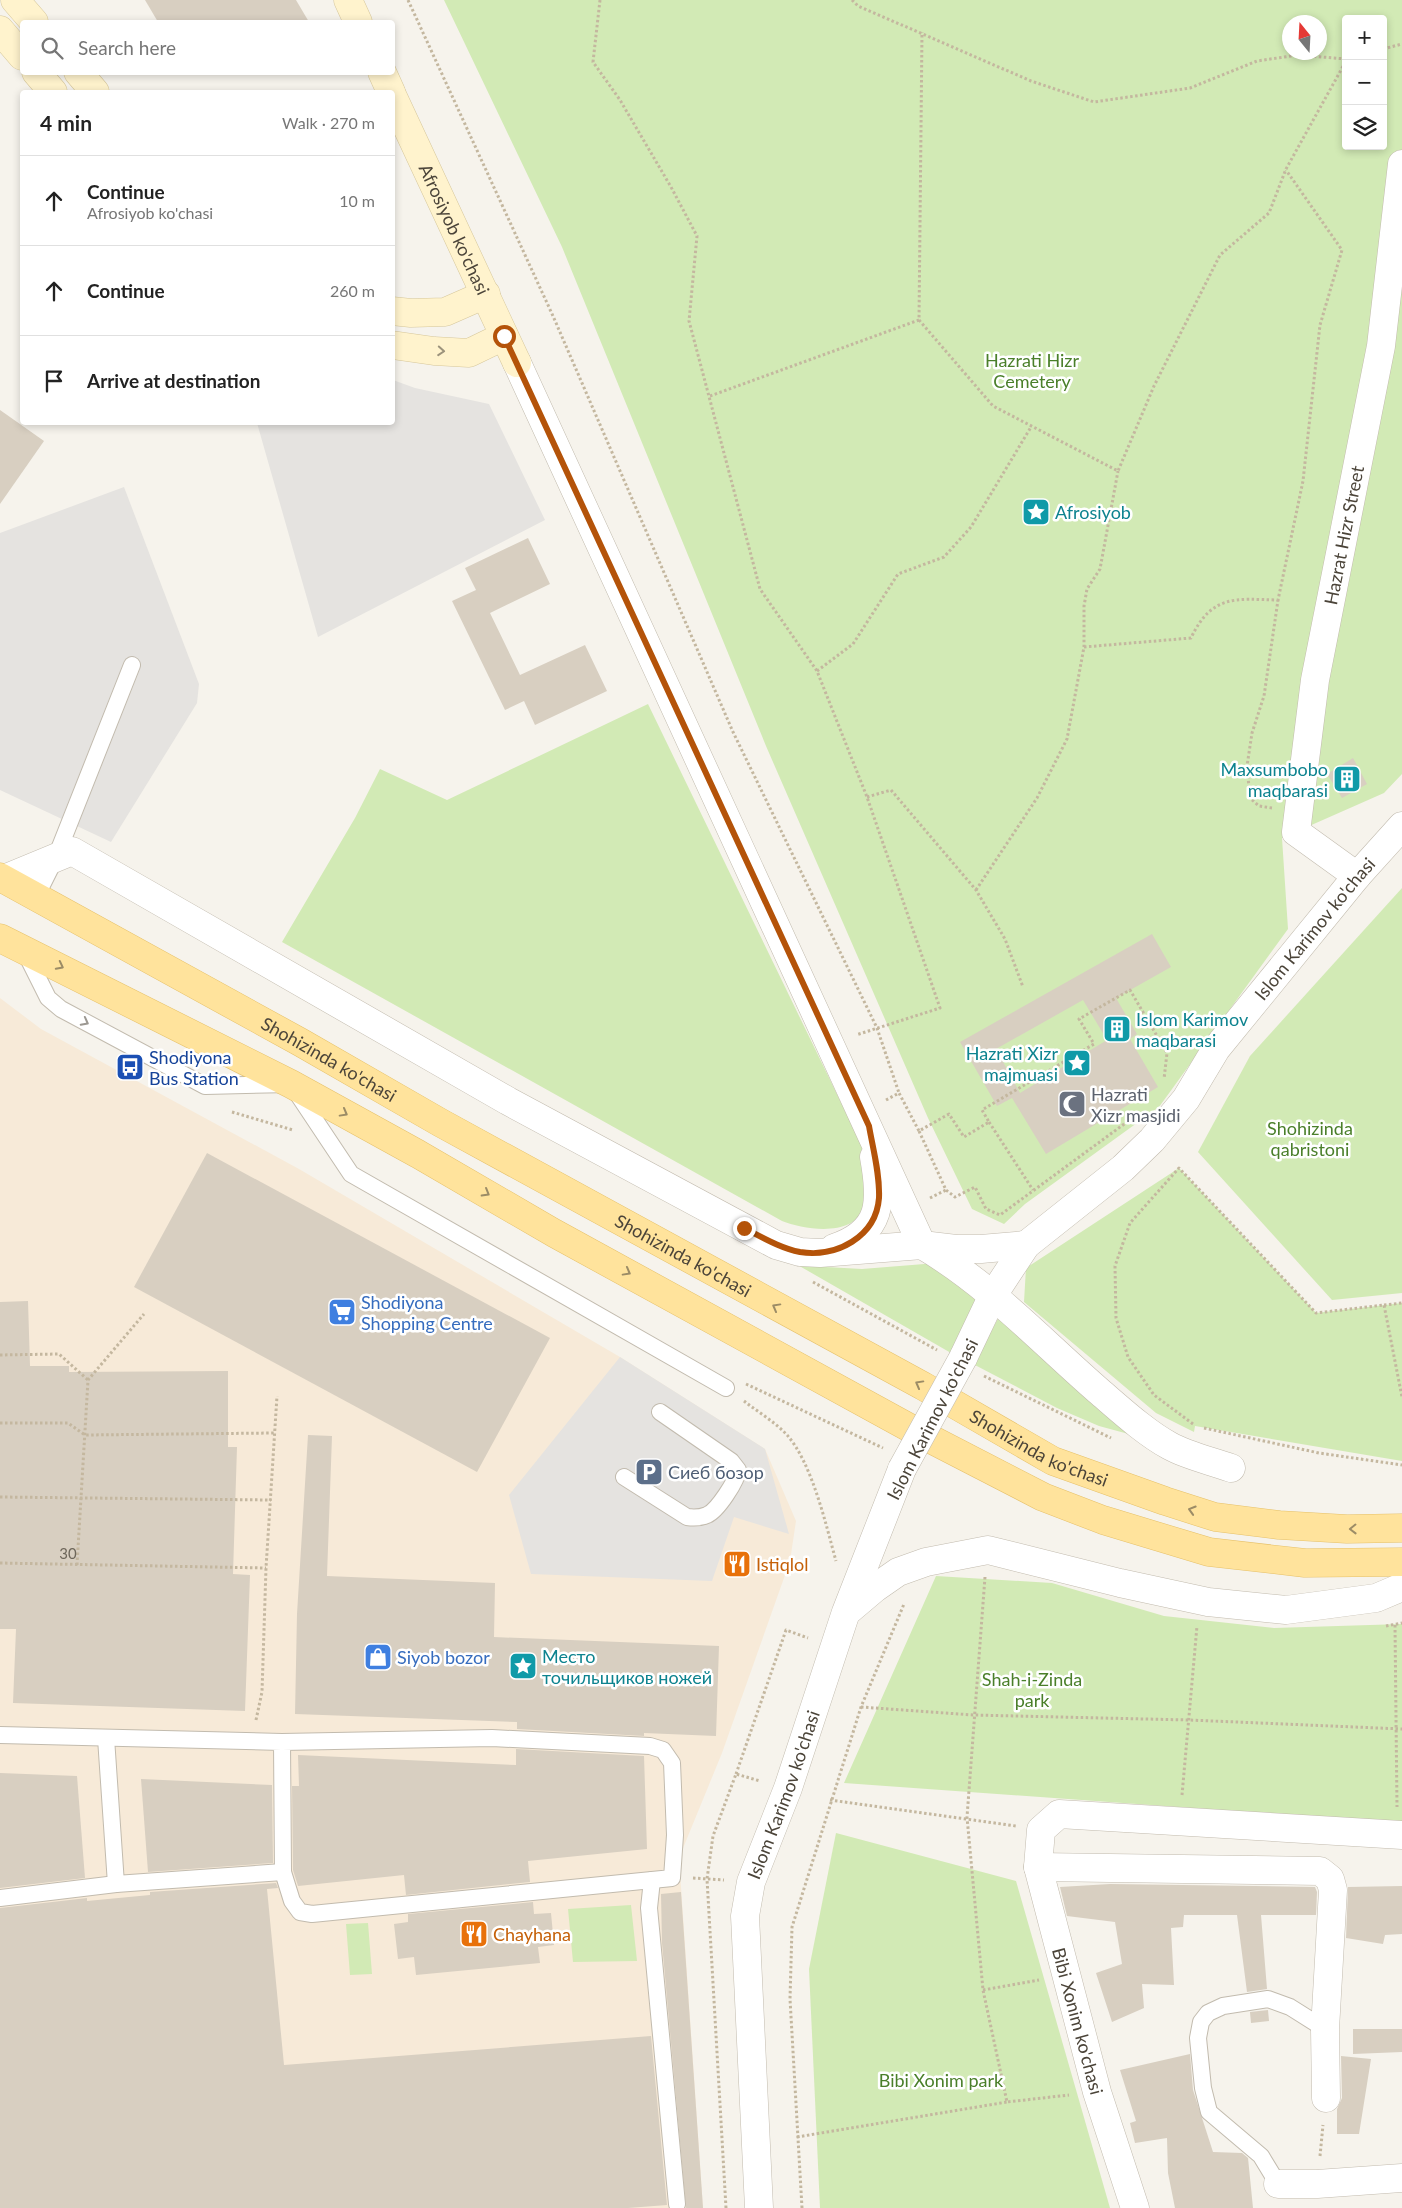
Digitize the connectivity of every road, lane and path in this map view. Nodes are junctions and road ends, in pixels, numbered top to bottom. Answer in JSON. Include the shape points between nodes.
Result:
{"nodes":[{"id":1,"x":15,"y":0,"type":"edge"},
{"id":2,"x":348,"y":0,"type":"edge"},
{"id":3,"x":408,"y":0,"type":"edge"},
{"id":4,"x":600,"y":0,"type":"edge"},
{"id":5,"x":852,"y":0,"type":"edge"},
{"id":6,"x":32,"y":20,"type":"edge"},
{"id":7,"x":357,"y":20,"type":"edge"},
{"id":8,"x":0,"y":30,"type":"edge"},
{"id":9,"x":922,"y":32,"type":"junction"},
{"id":10,"x":1402,"y":44,"type":"edge"},
{"id":11,"x":1387,"y":48,"type":"edge"},
{"id":12,"x":20,"y":54,"type":"edge"},
{"id":13,"x":1342,"y":60,"type":"edge"},
{"id":14,"x":1342,"y":67,"type":"edge"},
{"id":15,"x":39,"y":75,"type":"edge"},
{"id":16,"x":81,"y":75,"type":"edge"},
{"id":17,"x":383,"y":75,"type":"edge"},
{"id":18,"x":51,"y":90,"type":"edge"},
{"id":19,"x":93,"y":90,"type":"edge"},
{"id":20,"x":390,"y":90,"type":"edge"},
{"id":21,"x":395,"y":100,"type":"edge"},
{"id":22,"x":1402,"y":164,"type":"edge"},
{"id":23,"x":1286,"y":170,"type":"junction"},
{"id":24,"x":486,"y":294,"type":"junction"},
{"id":25,"x":395,"y":311,"type":"edge"},
{"id":26,"x":919,"y":320,"type":"junction"},
{"id":27,"x":504,"y":336,"type":"junction"},
{"id":28,"x":395,"y":345,"type":"edge"},
{"id":29,"x":710,"y":396,"type":"junction"},
{"id":30,"x":1031,"y":426,"type":"junction"},
{"id":31,"x":1118,"y":471,"type":"junction"},
{"id":32,"x":1278,"y":600,"type":"junction"},
{"id":33,"x":1084,"y":647,"type":"junction"},
{"id":34,"x":132,"y":665,"type":"dead end"},
{"id":35,"x":817,"y":671,"type":"junction"},
{"id":36,"x":867,"y":797,"type":"junction"},
{"id":37,"x":1299,"y":810,"type":"junction"},
{"id":38,"x":1402,"y":826,"type":"edge"},
{"id":39,"x":56,"y":857,"type":"junction"},
{"id":40,"x":1357,"y":876,"type":"junction"},
{"id":41,"x":2,"y":878,"type":"edge"},
{"id":42,"x":976,"y":890,"type":"junction"},
{"id":43,"x":36,"y":897,"type":"junction"},
{"id":44,"x":11,"y":942,"type":"edge"},
{"id":45,"x":1023,"y":986,"type":"dead end"},
{"id":46,"x":877,"y":1028,"type":"junction"},
{"id":47,"x":830,"y":1043,"type":"junction"},
{"id":48,"x":1164,"y":1078,"type":"dead end"},
{"id":49,"x":291,"y":1084,"type":"junction"},
{"id":50,"x":899,"y":1093,"type":"junction"},
{"id":51,"x":1134,"y":1116,"type":"dead end"},
{"id":52,"x":866,"y":1119,"type":"junction"},
{"id":53,"x":989,"y":1122,"type":"junction"},
{"id":54,"x":919,"y":1130,"type":"junction"},
{"id":55,"x":1033,"y":1190,"type":"junction"},
{"id":56,"x":922,"y":1245,"type":"junction"},
{"id":57,"x":1026,"y":1245,"type":"junction"},
{"id":58,"x":820,"y":1253,"type":"junction"},
{"id":59,"x":994,"y":1295,"type":"junction"},
{"id":60,"x":1402,"y":1303,"type":"edge"},
{"id":61,"x":1384,"y":1305,"type":"junction"},
{"id":62,"x":144,"y":1314,"type":"dead end"},
{"id":63,"x":0,"y":1355,"type":"edge"},
{"id":64,"x":1400,"y":1371,"type":"edge"},
{"id":65,"x":88,"y":1380,"type":"junction"},
{"id":66,"x":726,"y":1388,"type":"joint"},
{"id":67,"x":277,"y":1396,"type":"dead end"},
{"id":68,"x":1402,"y":1397,"type":"edge"},
{"id":69,"x":660,"y":1412,"type":"dead end"},
{"id":70,"x":0,"y":1423,"type":"edge"},
{"id":71,"x":1194,"y":1426,"type":"dead end"},
{"id":72,"x":1203,"y":1428,"type":"dead end"},
{"id":73,"x":274,"y":1433,"type":"junction"},
{"id":74,"x":85,"y":1435,"type":"junction"},
{"id":75,"x":1402,"y":1465,"type":"edge"},
{"id":76,"x":1231,"y":1468,"type":"dead end"},
{"id":77,"x":624,"y":1477,"type":"dead end"},
{"id":78,"x":0,"y":1497,"type":"edge"},
{"id":79,"x":80,"y":1498,"type":"junction"},
{"id":80,"x":271,"y":1500,"type":"junction"},
{"id":81,"x":1402,"y":1528,"type":"edge"},
{"id":82,"x":1402,"y":1562,"type":"edge"},
{"id":83,"x":0,"y":1563,"type":"edge"},
{"id":84,"x":77,"y":1564,"type":"junction"},
{"id":85,"x":266,"y":1568,"type":"junction"},
{"id":86,"x":837,"y":1569,"type":"dead end"},
{"id":87,"x":985,"y":1573,"type":"dead end"},
{"id":88,"x":1402,"y":1587,"type":"edge"},
{"id":89,"x":909,"y":1600,"type":"dead end"},
{"id":90,"x":846,"y":1612,"type":"junction"},
{"id":91,"x":1189,"y":1623,"type":"dead end"},
{"id":92,"x":1402,"y":1623,"type":"edge"},
{"id":93,"x":1395,"y":1625,"type":"junction"},
{"id":94,"x":1198,"y":1626,"type":"junction"},
{"id":95,"x":1207,"y":1626,"type":"dead end"},
{"id":96,"x":1378,"y":1627,"type":"dead end"},
{"id":97,"x":835,"y":1648,"type":"junction"},
{"id":98,"x":861,"y":1707,"type":"junction"},
{"id":99,"x":973,"y":1715,"type":"junction"},
{"id":100,"x":1189,"y":1720,"type":"junction"},
{"id":101,"x":1397,"y":1729,"type":"junction"},
{"id":102,"x":1402,"y":1729,"type":"edge"},
{"id":103,"x":0,"y":1735,"type":"edge"},
{"id":104,"x":106,"y":1738,"type":"junction"},
{"id":105,"x":253,"y":1740,"type":"junction"},
{"id":106,"x":282,"y":1742,"type":"junction"},
{"id":107,"x":736,"y":1774,"type":"dead end"},
{"id":108,"x":830,"y":1800,"type":"junction"},
{"id":109,"x":967,"y":1817,"type":"junction"},
{"id":110,"x":1180,"y":1820,"type":"junction"},
{"id":111,"x":1041,"y":1830,"type":"junction"},
{"id":112,"x":1399,"y":1835,"type":"edge"},
{"id":113,"x":1038,"y":1867,"type":"junction"},
{"id":114,"x":283,"y":1872,"type":"junction"},
{"id":115,"x":672,"y":1878,"type":"junction"},
{"id":116,"x":652,"y":1880,"type":"junction"},
{"id":117,"x":751,"y":1882,"type":"junction"},
{"id":118,"x":116,"y":1884,"type":"junction"},
{"id":119,"x":0,"y":1898,"type":"edge"},
{"id":120,"x":1066,"y":1975,"type":"junction"},
{"id":121,"x":983,"y":1990,"type":"junction"},
{"id":122,"x":1325,"y":2029,"type":"junction"},
{"id":123,"x":1097,"y":2092,"type":"junction"},
{"id":124,"x":1326,"y":2098,"type":"dead end"},
{"id":125,"x":1007,"y":2102,"type":"junction"},
{"id":126,"x":797,"y":2137,"type":"junction"},
{"id":127,"x":1402,"y":2178,"type":"edge"},
{"id":128,"x":1278,"y":2184,"type":"joint"},
{"id":129,"x":677,"y":2204,"type":"dead end"},
{"id":130,"x":759,"y":2208,"type":"edge"},
{"id":131,"x":802,"y":2208,"type":"edge"},
{"id":132,"x":1135,"y":2208,"type":"edge"}],
"edges":[{"from":1,"to":6,"type":"street"},
{"from":2,"to":7,"type":"street"},
{"from":3,"to":46,"type":"path","via":[[553,316],[733,732]]},
{"from":4,"to":29,"type":"path","via":[[593,62],[620,100],[697,236],[689,321]]},
{"from":5,"to":9,"type":"path","via":[[858,6]]},
{"from":8,"to":12,"type":"street"},
{"from":9,"to":13,"type":"path","via":[[1031,81],[1094,102],[1190,88],[1257,61],[1298,55]]},
{"from":9,"to":26,"type":"path"},
{"from":10,"to":11,"type":"path"},
{"from":14,"to":23,"type":"path"},
{"from":15,"to":18,"type":"street"},
{"from":16,"to":19,"type":"street"},
{"from":17,"to":20,"type":"street","name":"Afrosiyob ko'chasi"},
{"from":21,"to":24,"type":"street","name":"Afrosiyob ko'chasi"},
{"from":22,"to":37,"type":"street","name":"Hazrat Hizr Street","via":[[1381,346],[1315,680]]},
{"from":23,"to":31,"type":"path","via":[[1268,213],[1220,256],[1154,386]]},
{"from":23,"to":32,"type":"path","via":[[1342,250],[1320,325],[1303,481]]},
{"from":24,"to":25,"type":"street","via":[[444,312]]},
{"from":24,"to":27,"type":"street","name":"Afrosiyob ko'chasi"},
{"from":26,"to":29,"type":"path"},
{"from":26,"to":30,"type":"path","via":[[993,406]]},
{"from":28,"to":27,"type":"street","one_way":true,"via":[[469,353]]},
{"from":27,"to":47,"type":"street","name":"Afrosiyob ko'chasi"},
{"from":29,"to":35,"type":"path","via":[[760,588]]},
{"from":30,"to":31,"type":"path"},
{"from":30,"to":35,"type":"path","via":[[971,527],[944,557],[898,574],[853,644]]},
{"from":31,"to":33,"type":"path","via":[[1100,569],[1087,590]]},
{"from":32,"to":33,"type":"path","via":[[1226,600],[1212,607],[1198,623],[1191,638]]},
{"from":32,"to":37,"type":"path","via":[[1264,696],[1252,734],[1248,766],[1250,798],[1260,806]]},
{"from":33,"to":42,"type":"path","via":[[1067,739],[1037,798]]},
{"from":34,"to":39,"type":"lane"},
{"from":35,"to":36,"type":"path"},
{"from":36,"to":42,"type":"path","via":[[891,790]]},
{"from":36,"to":46,"type":"path","via":[[940,1008]]},
{"from":37,"to":40,"type":"street","name":"Hazrat Hizr Street","via":[[1296,832]]},
{"from":38,"to":40,"type":"street","name":"Islom Karimov ko'chasi"},
{"from":39,"to":41,"type":"street"},
{"from":39,"to":43,"type":"lane"},
{"from":39,"to":58,"type":"street","via":[[72,850],[508,1101],[776,1245],[800,1252]]},
{"from":40,"to":57,"type":"street","name":"Islom Karimov ko'chasi","via":[[1216,1048],[1186,1099],[1152,1140],[1123,1168]]},
{"from":41,"to":43,"type":"main road","name":"Shohizinda ko'chasi"},
{"from":42,"to":45,"type":"path","via":[[1006,939]]},
{"from":81,"to":43,"type":"main road","name":"Shohizinda ko'chasi","one_way":true,"via":[[1347,1529],[1215,1517],[1053,1461],[923,1386]]},
{"from":44,"to":49,"type":"main road","one_way":true},
{"from":44,"to":49,"type":"lane","one_way":true,"via":[[48,998],[61,1009],[205,1086]]},
{"from":46,"to":47,"type":"path"},
{"from":46,"to":50,"type":"path"},
{"from":47,"to":52,"type":"street"},
{"from":48,"to":53,"type":"path","via":[[1167,1053],[1130,990],[1079,1019],[1094,1044],[982,1110]]},
{"from":49,"to":66,"type":"lane","via":[[351,1174]]},
{"from":49,"to":82,"type":"main road","one_way":true,"via":[[563,1238],[919,1433],[1044,1497],[1103,1520],[1210,1552],[1305,1563]]},
{"from":50,"to":52,"type":"path"},
{"from":50,"to":54,"type":"path"},
{"from":51,"to":55,"type":"path"},
{"from":52,"to":56,"type":"street"},
{"from":52,"to":58,"type":"street","via":[[878,1180],[875,1216],[864,1234],[851,1243]]},
{"from":53,"to":54,"type":"path","via":[[964,1137],[949,1114]]},
{"from":53,"to":55,"type":"path"},
{"from":54,"to":55,"type":"path","via":[[946,1190],[956,1197],[974,1187],[986,1209],[1000,1215]]},
{"from":56,"to":57,"type":"street","via":[[980,1249]]},
{"from":56,"to":58,"type":"street"},
{"from":56,"to":59,"type":"street","via":[[946,1258]]},
{"from":57,"to":59,"type":"street","name":"Islom Karimov ko'chasi"},
{"from":59,"to":76,"type":"street","via":[[1088,1381],[1171,1447]]},
{"from":59,"to":90,"type":"street","name":"Islom Karimov ko'chasi","bridge":true,"via":[[902,1469]]},
{"from":60,"to":61,"type":"path"},
{"from":61,"to":64,"type":"path"},
{"from":61,"to":71,"type":"path","via":[[1316,1313],[1179,1168],[1130,1223],[1115,1266],[1116,1318],[1128,1357],[1154,1395]]},
{"from":62,"to":65,"type":"path"},
{"from":63,"to":65,"type":"path","via":[[59,1354]]},
{"from":64,"to":68,"type":"path"},
{"from":65,"to":74,"type":"path"},
{"from":66,"to":86,"type":"path","via":[[786,1435],[802,1456],[822,1512]]},
{"from":67,"to":73,"type":"path"},
{"from":69,"to":77,"type":"lane","via":[[731,1461],[738,1470],[737,1480],[709,1515],[698,1518],[687,1517]]},
{"from":70,"to":74,"type":"path","via":[[68,1423]]},
{"from":72,"to":75,"type":"path","via":[[1319,1453]]},
{"from":73,"to":74,"type":"path"},
{"from":73,"to":80,"type":"path"},
{"from":74,"to":79,"type":"path"},
{"from":78,"to":79,"type":"path"},
{"from":79,"to":80,"type":"path"},
{"from":79,"to":84,"type":"path"},
{"from":80,"to":85,"type":"path"},
{"from":83,"to":84,"type":"path"},
{"from":84,"to":85,"type":"path"},
{"from":85,"to":105,"type":"path","via":[[262,1692]]},
{"from":87,"to":99,"type":"path"},
{"from":88,"to":90,"type":"street","via":[[1376,1598],[1286,1610],[1208,1602],[988,1550],[926,1562],[898,1572]]},
{"from":89,"to":98,"type":"path","via":[[902,1606]]},
{"from":90,"to":97,"type":"street","name":"Islom Karimov ko'chasi"},
{"from":91,"to":94,"type":"path"},
{"from":92,"to":93,"type":"path"},
{"from":93,"to":96,"type":"path"},
{"from":93,"to":101,"type":"path"},
{"from":94,"to":95,"type":"path"},
{"from":94,"to":100,"type":"path"},
{"from":97,"to":107,"type":"path","via":[[786,1630]]},
{"from":97,"to":117,"type":"street","name":"Islom Karimov ko'chasi","via":[[788,1788]]},
{"from":98,"to":99,"type":"path"},
{"from":98,"to":108,"type":"path"},
{"from":99,"to":100,"type":"path"},
{"from":99,"to":109,"type":"path"},
{"from":100,"to":101,"type":"path"},
{"from":100,"to":110,"type":"path"},
{"from":101,"to":102,"type":"path"},
{"from":101,"to":112,"type":"path"},
{"from":103,"to":104,"type":"lane"},
{"from":104,"to":105,"type":"lane"},
{"from":104,"to":118,"type":"lane"},
{"from":105,"to":106,"type":"lane"},
{"from":106,"to":114,"type":"lane"},
{"from":106,"to":115,"type":"lane","via":[[492,1738],[650,1746],[663,1750],[672,1763],[675,1835]]},
{"from":108,"to":109,"type":"path"},
{"from":108,"to":126,"type":"path","via":[[792,1927],[790,1999]]},
{"from":109,"to":111,"type":"path"},
{"from":109,"to":121,"type":"path"},
{"from":110,"to":111,"type":"street","via":[[1059,1814]]},
{"from":110,"to":112,"type":"street"},
{"from":111,"to":113,"type":"street","name":"Bibi Xonim ko'chasi"},
{"from":113,"to":120,"type":"street","name":"Bibi Xonim ko'chasi"},
{"from":113,"to":122,"type":"street","via":[[1320,1871],[1330,1879],[1333,1890]]},
{"from":114,"to":116,"type":"lane","via":[[292,1901],[300,1912],[312,1914]]},
{"from":114,"to":118,"type":"lane"},
{"from":115,"to":116,"type":"lane"},
{"from":115,"to":117,"type":"path"},
{"from":116,"to":129,"type":"lane","via":[[649,1908]]},
{"from":117,"to":130,"type":"street","name":"Islom Karimov ko'chasi","via":[[745,1916]]},
{"from":118,"to":119,"type":"lane"},
{"from":120,"to":121,"type":"path"},
{"from":120,"to":123,"type":"street","name":"Bibi Xonim ko'chasi"},
{"from":121,"to":125,"type":"path"},
{"from":122,"to":124,"type":"street"},
{"from":122,"to":128,"type":"lane","via":[[1290,2007],[1268,1999],[1223,2006],[1208,2013],[1201,2022],[1198,2038],[1209,2112],[1261,2156]]},
{"from":123,"to":125,"type":"path"},
{"from":123,"to":132,"type":"street","name":"Bibi Xonim ko'chasi"},
{"from":125,"to":126,"type":"path"},
{"from":126,"to":131,"type":"path"},
{"from":127,"to":128,"type":"street"}]}
